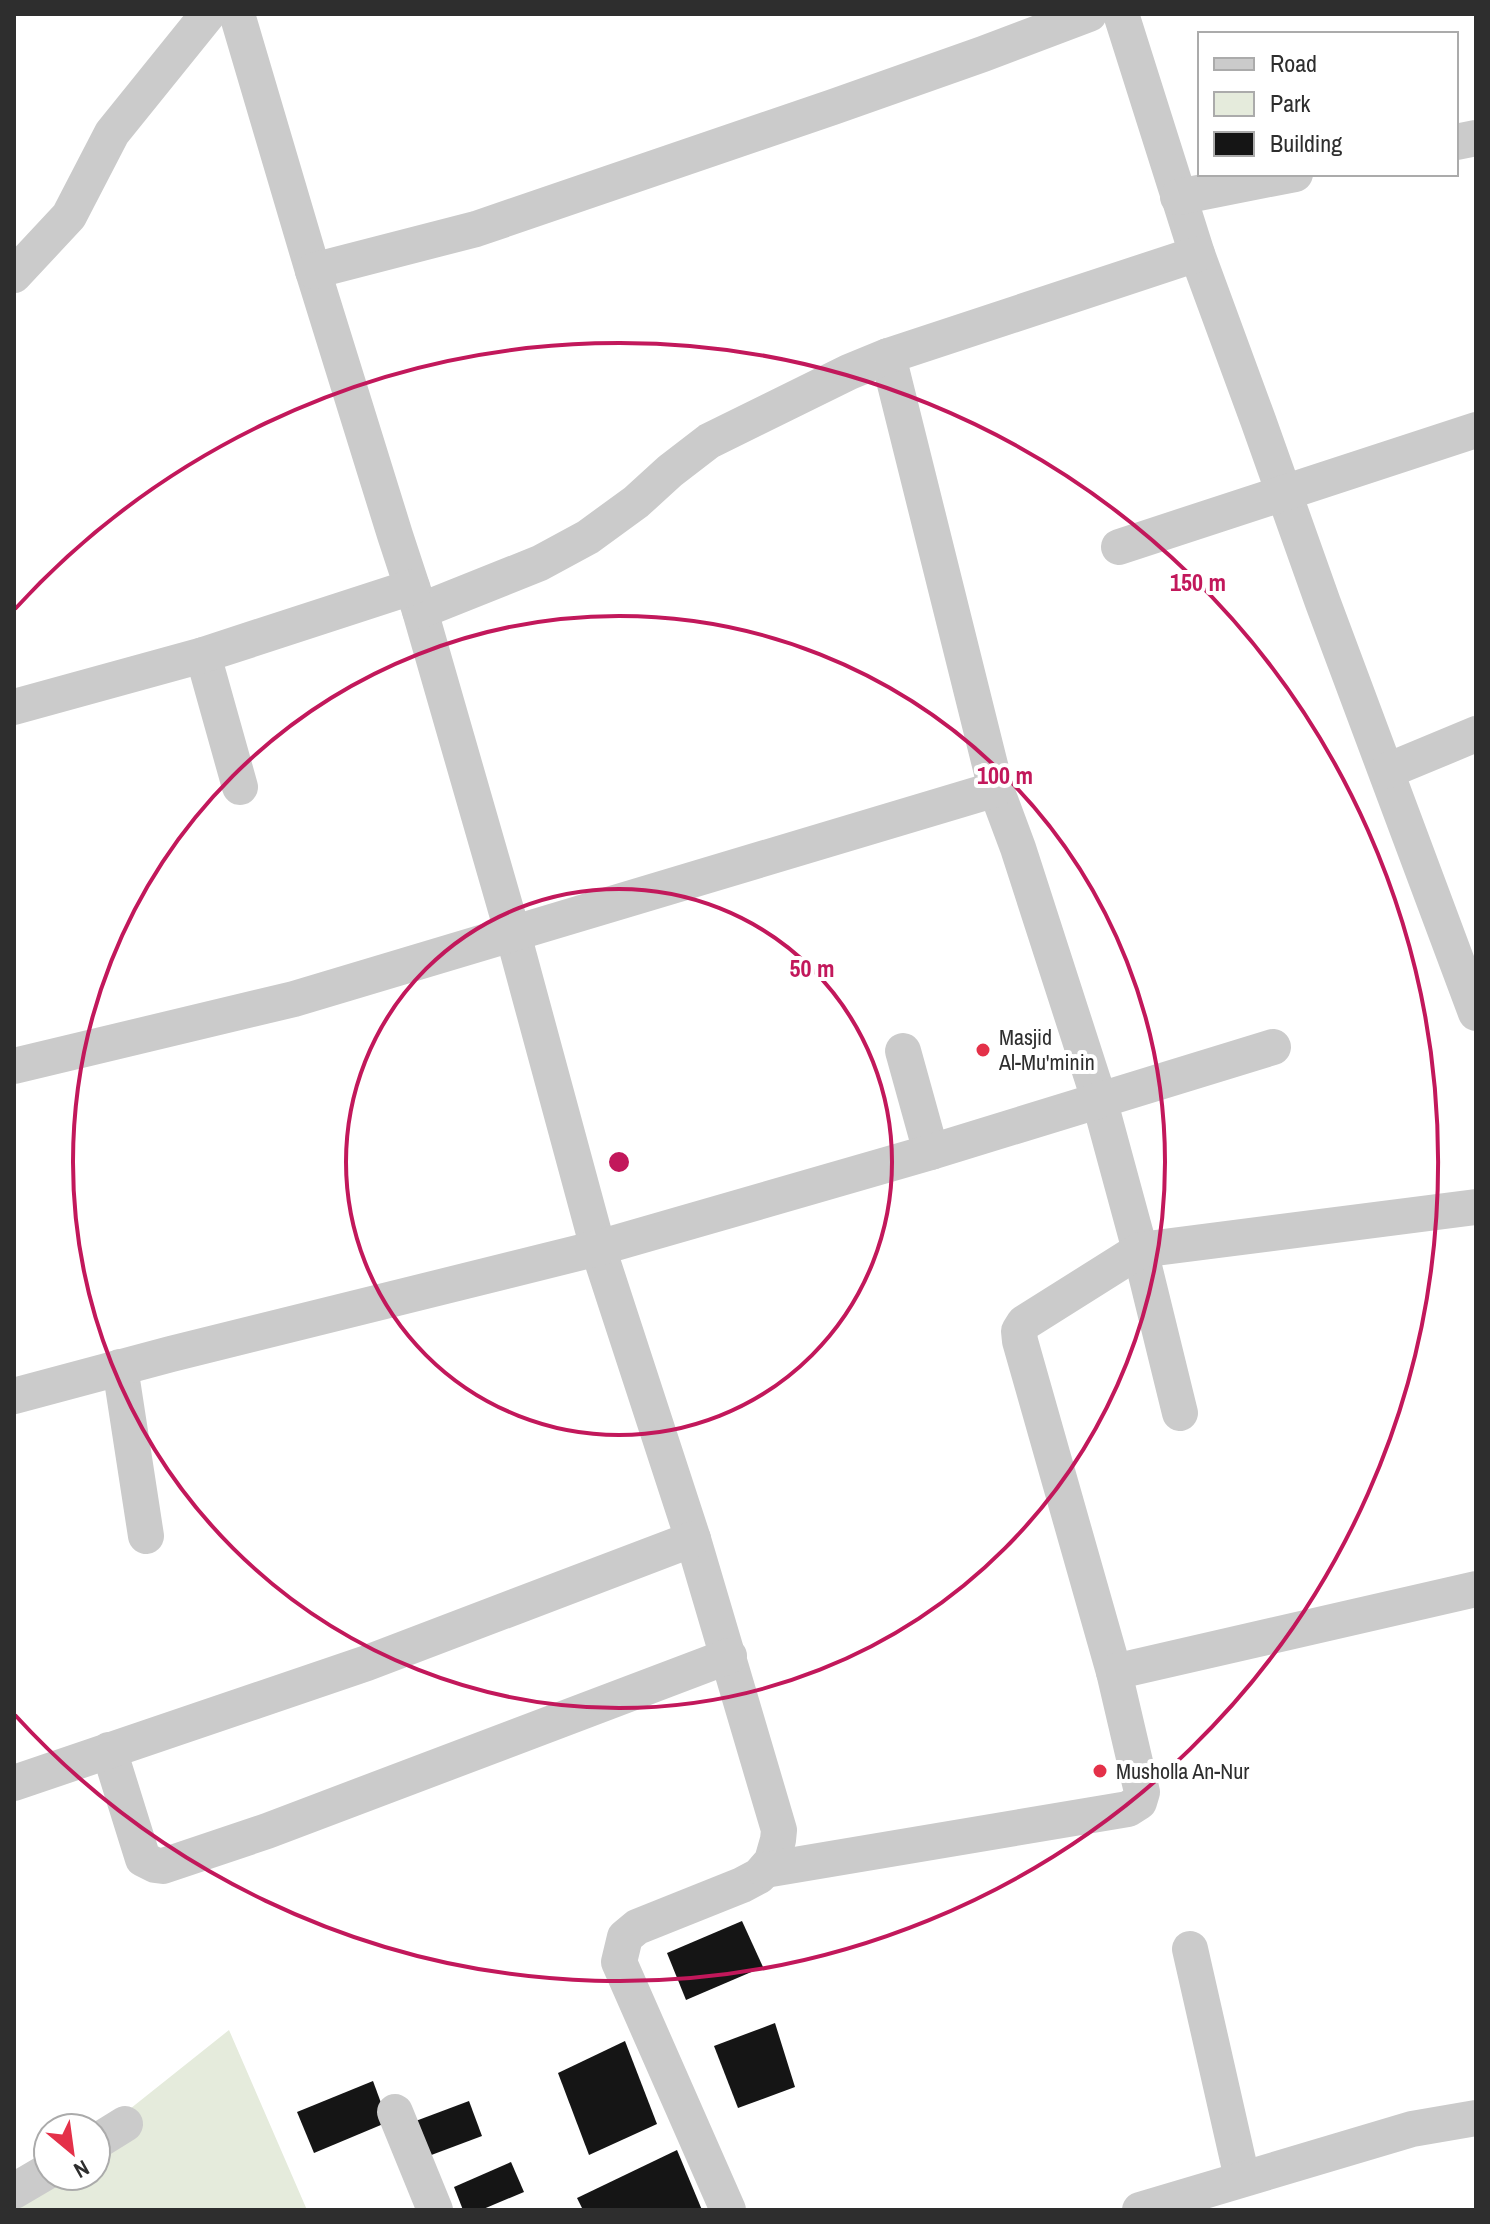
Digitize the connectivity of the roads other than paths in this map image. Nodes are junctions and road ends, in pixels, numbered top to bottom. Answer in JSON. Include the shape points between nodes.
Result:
{"nodes":[{"id":1,"x":208,"y":14,"type":"edge"},
{"id":2,"x":237,"y":14,"type":"edge"},
{"id":3,"x":1089,"y":14,"type":"edge"},
{"id":4,"x":1121,"y":14,"type":"edge"},
{"id":5,"x":1285,"y":176,"type":"edge"},
{"id":6,"x":1178,"y":197,"type":"junction"},
{"id":7,"x":1197,"y":254,"type":"junction"},
{"id":8,"x":313,"y":271,"type":"junction"},
{"id":9,"x":14,"y":275,"type":"edge"},
{"id":10,"x":888,"y":356,"type":"junction"},
{"id":11,"x":1476,"y":430,"type":"edge"},
{"id":12,"x":1284,"y":492,"type":"junction"},
{"id":13,"x":1119,"y":547,"type":"dead end"},
{"id":14,"x":416,"y":599,"type":"junction"},
{"id":15,"x":203,"y":655,"type":"junction"},
{"id":16,"x":14,"y":707,"type":"edge"},
{"id":17,"x":1476,"y":734,"type":"edge"},
{"id":18,"x":1387,"y":771,"type":"junction"},
{"id":19,"x":240,"y":787,"type":"dead end"},
{"id":20,"x":996,"y":789,"type":"junction"},
{"id":21,"x":513,"y":934,"type":"junction"},
{"id":22,"x":1476,"y":1013,"type":"edge"},
{"id":23,"x":1273,"y":1047,"type":"dead end"},
{"id":24,"x":903,"y":1051,"type":"dead end"},
{"id":25,"x":14,"y":1066,"type":"edge"},
{"id":26,"x":1099,"y":1099,"type":"junction"},
{"id":27,"x":931,"y":1152,"type":"junction"},
{"id":28,"x":1476,"y":1207,"type":"edge"},
{"id":29,"x":598,"y":1248,"type":"junction"},
{"id":30,"x":1140,"y":1250,"type":"junction"},
{"id":31,"x":120,"y":1367,"type":"junction"},
{"id":32,"x":14,"y":1396,"type":"edge"},
{"id":33,"x":1180,"y":1413,"type":"dead end"},
{"id":34,"x":146,"y":1536,"type":"dead end"},
{"id":35,"x":693,"y":1539,"type":"junction"},
{"id":36,"x":1476,"y":1589,"type":"edge"},
{"id":37,"x":729,"y":1656,"type":"junction"},
{"id":38,"x":1114,"y":1672,"type":"junction"},
{"id":39,"x":109,"y":1750,"type":"junction"},
{"id":40,"x":14,"y":1783,"type":"edge"},
{"id":41,"x":765,"y":1870,"type":"junction"},
{"id":42,"x":1190,"y":1949,"type":"dead end"},
{"id":43,"x":395,"y":2112,"type":"dead end"},
{"id":44,"x":1476,"y":2118,"type":"edge"},
{"id":45,"x":1242,"y":2178,"type":"junction"},
{"id":46,"x":32,"y":2180,"type":"edge"},
{"id":47,"x":14,"y":2191,"type":"edge"},
{"id":48,"x":435,"y":2210,"type":"edge"},
{"id":49,"x":728,"y":2210,"type":"edge"},
{"id":50,"x":1140,"y":2210,"type":"edge"}],
"edges":[{"from":1,"to":9,"type":"street","via":[[112,133],[69,216]]},
{"from":2,"to":8,"type":"street"},
{"from":3,"to":8,"type":"street","via":[[476,229]]},
{"from":4,"to":6,"type":"street"},
{"from":5,"to":6,"type":"street"},
{"from":6,"to":7,"type":"street"},
{"from":7,"to":10,"type":"street"},
{"from":7,"to":12,"type":"street"},
{"from":8,"to":14,"type":"street"},
{"from":10,"to":14,"type":"street","via":[[709,441],[588,537],[540,563]]},
{"from":10,"to":20,"type":"street"},
{"from":11,"to":12,"type":"street"},
{"from":12,"to":13,"type":"street"},
{"from":12,"to":18,"type":"street"},
{"from":14,"to":15,"type":"street"},
{"from":14,"to":21,"type":"street"},
{"from":15,"to":16,"type":"street"},
{"from":15,"to":19,"type":"street"},
{"from":17,"to":18,"type":"street"},
{"from":18,"to":22,"type":"street"},
{"from":20,"to":21,"type":"street"},
{"from":20,"to":26,"type":"street"},
{"from":21,"to":25,"type":"street","via":[[294,999]]},
{"from":21,"to":29,"type":"street"},
{"from":23,"to":26,"type":"street"},
{"from":24,"to":27,"type":"street"},
{"from":26,"to":27,"type":"street"},
{"from":26,"to":30,"type":"street"},
{"from":27,"to":29,"type":"street"},
{"from":28,"to":30,"type":"street"},
{"from":29,"to":31,"type":"street"},
{"from":29,"to":35,"type":"street"},
{"from":30,"to":33,"type":"street"},
{"from":30,"to":38,"type":"street","via":[[1019,1331]]},
{"from":31,"to":32,"type":"street"},
{"from":31,"to":34,"type":"street"},
{"from":35,"to":37,"type":"street"},
{"from":35,"to":39,"type":"street","via":[[367,1663]]},
{"from":36,"to":38,"type":"street"},
{"from":37,"to":39,"type":"street","via":[[163,1866],[143,1859]]},
{"from":37,"to":41,"type":"street","via":[[779,1830],[776,1851]]},
{"from":38,"to":41,"type":"street","via":[[1142,1792],[1135,1806]]},
{"from":39,"to":40,"type":"street"},
{"from":41,"to":49,"type":"street","via":[[742,1885],[637,1927],[625,1937],[619,1962]]},
{"from":42,"to":45,"type":"street"},
{"from":43,"to":48,"type":"street"},
{"from":44,"to":45,"type":"street","via":[[1412,2129]]},
{"from":45,"to":50,"type":"street"},
{"from":46,"to":47,"type":"street"}]}
